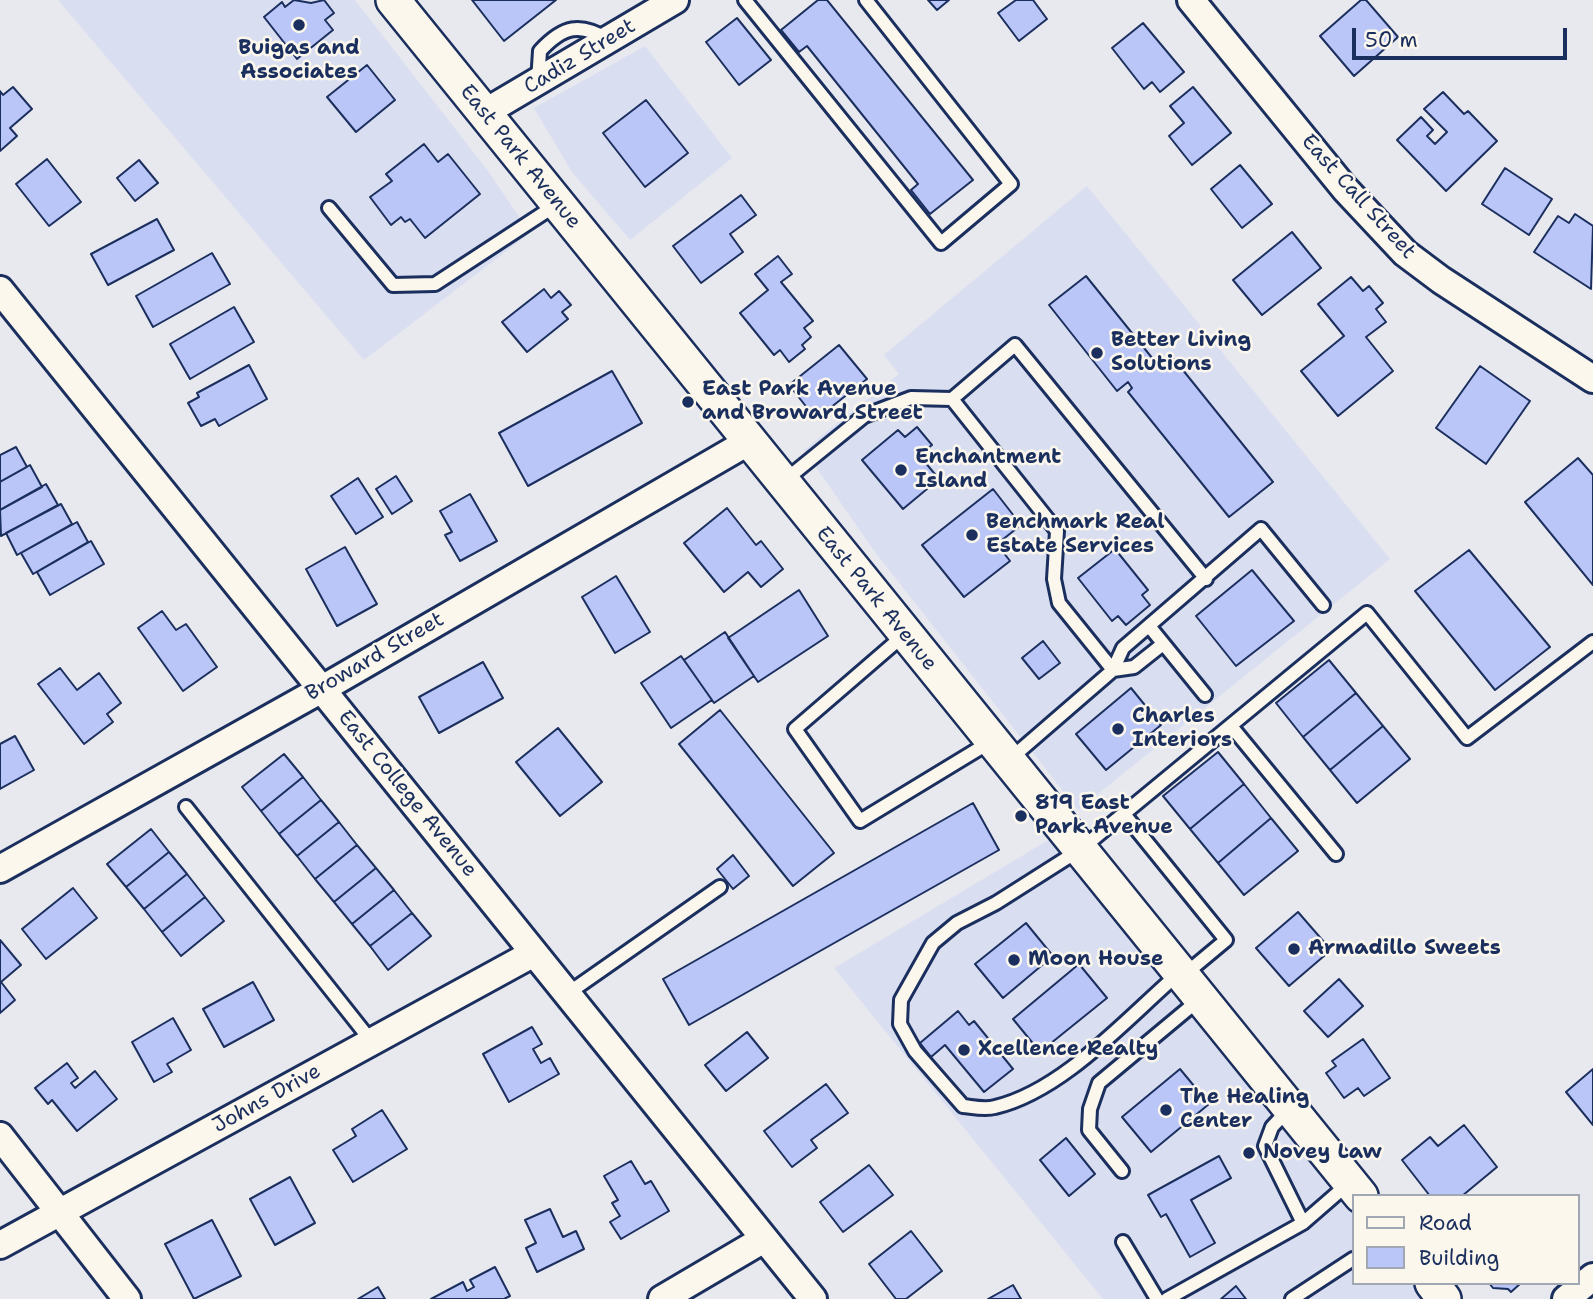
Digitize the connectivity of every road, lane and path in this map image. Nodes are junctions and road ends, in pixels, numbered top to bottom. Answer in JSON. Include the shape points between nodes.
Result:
{"nodes":[{"id":1,"x":393,"y":0,"type":"edge"},
{"id":2,"x":676,"y":0,"type":"edge"},
{"id":3,"x":745,"y":0,"type":"edge"},
{"id":4,"x":866,"y":0,"type":"edge"},
{"id":5,"x":1191,"y":0,"type":"edge"},
{"id":6,"x":485,"y":113,"type":"junction"},
{"id":7,"x":557,"y":204,"type":"junction"},
{"id":8,"x":329,"y":208,"type":"dead end"},
{"id":9,"x":0,"y":290,"type":"edge"},
{"id":10,"x":1593,"y":379,"type":"edge"},
{"id":11,"x":952,"y":398,"type":"junction"},
{"id":12,"x":748,"y":442,"type":"junction"},
{"id":13,"x":781,"y":483,"type":"junction"},
{"id":14,"x":1206,"y":579,"type":"junction"},
{"id":15,"x":1323,"y":605,"type":"dead end"},
{"id":16,"x":1149,"y":626,"type":"junction"},
{"id":17,"x":904,"y":635,"type":"junction"},
{"id":18,"x":1593,"y":642,"type":"edge"},
{"id":19,"x":1163,"y":644,"type":"junction"},
{"id":20,"x":1112,"y":670,"type":"junction"},
{"id":21,"x":321,"y":689,"type":"junction"},
{"id":22,"x":1205,"y":695,"type":"dead end"},
{"id":23,"x":1231,"y":726,"type":"junction"},
{"id":24,"x":1001,"y":750,"type":"junction"},
{"id":25,"x":186,"y":807,"type":"dead end"},
{"id":26,"x":1124,"y":814,"type":"junction"},
{"id":27,"x":1081,"y":849,"type":"junction"},
{"id":28,"x":1336,"y":854,"type":"dead end"},
{"id":29,"x":0,"y":869,"type":"edge"},
{"id":30,"x":720,"y":887,"type":"dead end"},
{"id":31,"x":534,"y":953,"type":"junction"},
{"id":32,"x":1188,"y":981,"type":"junction"},
{"id":33,"x":567,"y":994,"type":"junction"},
{"id":34,"x":373,"y":1042,"type":"junction"},
{"id":35,"x":1291,"y":1108,"type":"junction"},
{"id":36,"x":0,"y":1136,"type":"edge"},
{"id":37,"x":1122,"y":1171,"type":"dead end"},
{"id":38,"x":1356,"y":1189,"type":"edge"},
{"id":39,"x":61,"y":1211,"type":"junction"},
{"id":40,"x":1303,"y":1223,"type":"junction"},
{"id":41,"x":764,"y":1239,"type":"junction"},
{"id":42,"x":1123,"y":1242,"type":"dead end"},
{"id":43,"x":0,"y":1245,"type":"edge"},
{"id":44,"x":1352,"y":1260,"type":"edge"},
{"id":45,"x":1593,"y":1277,"type":"edge"},
{"id":46,"x":127,"y":1299,"type":"edge"},
{"id":47,"x":662,"y":1299,"type":"edge"},
{"id":48,"x":813,"y":1299,"type":"edge"},
{"id":49,"x":1157,"y":1299,"type":"edge"},
{"id":50,"x":1167,"y":1299,"type":"edge"},
{"id":51,"x":1292,"y":1299,"type":"edge"},
{"id":52,"x":1566,"y":1299,"type":"edge"}],
"edges":[{"from":1,"to":6,"type":"street","name":"East Park Avenue"},
{"from":2,"to":6,"type":"street","name":"Cadiz Street"},
{"from":3,"to":4,"type":"lane","via":[[941,243],[1011,184]]},
{"from":5,"to":10,"type":"street","name":"East Call Street","via":[[1345,189],[1405,253]]},
{"from":6,"to":7,"type":"street","name":"East Park Avenue"},
{"from":7,"to":8,"type":"lane","via":[[435,284],[393,285]]},
{"from":7,"to":12,"type":"street","name":"East Park Avenue"},
{"from":9,"to":21,"type":"street","name":"East College Avenue"},
{"from":11,"to":13,"type":"lane","via":[[911,398],[864,416]]},
{"from":11,"to":14,"type":"lane","via":[[1015,345]]},
{"from":11,"to":20,"type":"lane","via":[[1057,531],[1054,579],[1059,603]]},
{"from":12,"to":13,"type":"street","name":"East Park Avenue"},
{"from":12,"to":21,"type":"street","name":"Broward Street"},
{"from":13,"to":17,"type":"street","name":"East Park Avenue"},
{"from":14,"to":15,"type":"lane","via":[[1261,529]]},
{"from":14,"to":16,"type":"lane"},
{"from":16,"to":19,"type":"lane"},
{"from":16,"to":20,"type":"lane","via":[[1122,649]]},
{"from":17,"to":24,"type":"street","name":"East Park Avenue"},
{"from":17,"to":24,"type":"lane","via":[[795,729],[860,821]]},
{"from":18,"to":23,"type":"lane","via":[[1467,738],[1367,613]]},
{"from":19,"to":20,"type":"lane","via":[[1134,667]]},
{"from":19,"to":22,"type":"lane"},
{"from":20,"to":24,"type":"lane"},
{"from":21,"to":29,"type":"street","name":"Broward Street"},
{"from":21,"to":31,"type":"street","name":"East College Avenue"},
{"from":23,"to":26,"type":"lane"},
{"from":23,"to":28,"type":"lane"},
{"from":24,"to":27,"type":"street","name":"East Park Avenue"},
{"from":25,"to":34,"type":"lane"},
{"from":26,"to":27,"type":"lane"},
{"from":26,"to":32,"type":"lane","via":[[1226,940]]},
{"from":27,"to":32,"type":"street","name":"East Park Avenue"},
{"from":27,"to":32,"type":"lane","via":[[957,923],[933,943],[901,1000],[900,1024],[915,1051],[963,1106],[993,1108],[1062,1076]]},
{"from":30,"to":33,"type":"lane"},
{"from":31,"to":33,"type":"street","name":"East College Avenue"},
{"from":31,"to":34,"type":"street","name":"Johns Drive"},
{"from":32,"to":35,"type":"street","name":"East Park Avenue"},
{"from":32,"to":37,"type":"lane","via":[[1099,1083],[1089,1130]]},
{"from":33,"to":41,"type":"street","name":"East College Avenue"},
{"from":34,"to":39,"type":"street","name":"Johns Drive"},
{"from":35,"to":38,"type":"street","name":"East Park Avenue"},
{"from":35,"to":40,"type":"lane","via":[[1272,1126],[1265,1146]]},
{"from":36,"to":39,"type":"street"},
{"from":38,"to":40,"type":"lane"},
{"from":39,"to":43,"type":"street","name":"Johns Drive"},
{"from":39,"to":46,"type":"street"},
{"from":40,"to":50,"type":"lane"},
{"from":41,"to":47,"type":"street"},
{"from":41,"to":48,"type":"street","name":"East College Avenue"},
{"from":42,"to":49,"type":"lane"},
{"from":44,"to":51,"type":"lane"},
{"from":45,"to":52,"type":"street"}]}
